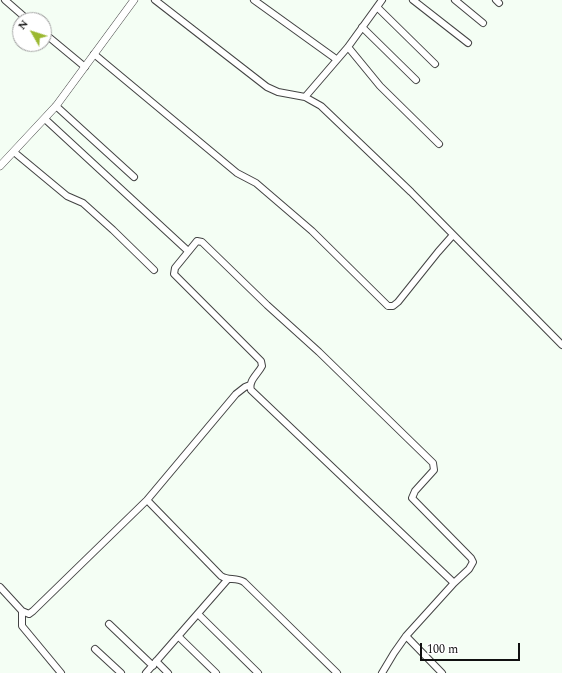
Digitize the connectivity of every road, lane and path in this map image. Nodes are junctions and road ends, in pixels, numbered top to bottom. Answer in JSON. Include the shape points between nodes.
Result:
{"nodes":[{"id":1,"x":5,"y":0,"type":"edge"},
{"id":2,"x":134,"y":0,"type":"edge"},
{"id":3,"x":155,"y":0,"type":"edge"},
{"id":4,"x":254,"y":0,"type":"edge"},
{"id":5,"x":382,"y":0,"type":"edge"},
{"id":6,"x":413,"y":0,"type":"edge"},
{"id":7,"x":455,"y":0,"type":"edge"},
{"id":8,"x":377,"y":7,"type":"junction"},
{"id":9,"x":19,"y":12,"type":"edge"},
{"id":10,"x":483,"y":23,"type":"dead end"},
{"id":11,"x":362,"y":27,"type":"junction"},
{"id":12,"x":52,"y":40,"type":"edge"},
{"id":13,"x":468,"y":43,"type":"dead end"},
{"id":14,"x":348,"y":46,"type":"junction"},
{"id":15,"x":94,"y":54,"type":"junction"},
{"id":16,"x":336,"y":59,"type":"junction"},
{"id":17,"x":435,"y":64,"type":"dead end"},
{"id":18,"x":85,"y":67,"type":"junction"},
{"id":19,"x":416,"y":80,"type":"dead end"},
{"id":20,"x":305,"y":97,"type":"junction"},
{"id":21,"x":56,"y":106,"type":"junction"},
{"id":22,"x":45,"y":119,"type":"junction"},
{"id":23,"x":439,"y":144,"type":"dead end"},
{"id":24,"x":14,"y":152,"type":"junction"},
{"id":25,"x":0,"y":166,"type":"edge"},
{"id":26,"x":134,"y":177,"type":"dead end"},
{"id":27,"x":453,"y":235,"type":"junction"},
{"id":28,"x":188,"y":252,"type":"junction"},
{"id":29,"x":154,"y":270,"type":"dead end"},
{"id":30,"x":562,"y":345,"type":"edge"},
{"id":31,"x":250,"y":385,"type":"junction"},
{"id":32,"x":147,"y":500,"type":"junction"},
{"id":33,"x":228,"y":579,"type":"junction"},
{"id":34,"x":454,"y":583,"type":"junction"},
{"id":35,"x":0,"y":587,"type":"edge"},
{"id":36,"x":22,"y":611,"type":"junction"},
{"id":37,"x":198,"y":614,"type":"junction"},
{"id":38,"x":109,"y":624,"type":"dead end"},
{"id":39,"x":178,"y":636,"type":"junction"},
{"id":40,"x":406,"y":636,"type":"junction"},
{"id":41,"x":95,"y":649,"type":"dead end"},
{"id":42,"x":154,"y":664,"type":"junction"},
{"id":43,"x":61,"y":673,"type":"edge"},
{"id":44,"x":121,"y":673,"type":"edge"},
{"id":45,"x":146,"y":673,"type":"edge"},
{"id":46,"x":168,"y":673,"type":"edge"},
{"id":47,"x":216,"y":673,"type":"edge"},
{"id":48,"x":258,"y":673,"type":"edge"},
{"id":49,"x":337,"y":673,"type":"edge"},
{"id":50,"x":382,"y":673,"type":"edge"},
{"id":51,"x":442,"y":673,"type":"edge"}],
"edges":[{"from":1,"to":9,"type":"street"},
{"from":2,"to":15,"type":"street"},
{"from":3,"to":20,"type":"street","via":[[267,87],[278,92]]},
{"from":4,"to":16,"type":"street"},
{"from":5,"to":8,"type":"street"},
{"from":6,"to":13,"type":"street"},
{"from":7,"to":10,"type":"street"},
{"from":8,"to":11,"type":"street"},
{"from":8,"to":17,"type":"street"},
{"from":11,"to":14,"type":"street"},
{"from":11,"to":19,"type":"street"},
{"from":12,"to":18,"type":"street"},
{"from":14,"to":16,"type":"street"},
{"from":14,"to":23,"type":"street","via":[[380,86]]},
{"from":15,"to":18,"type":"street"},
{"from":15,"to":27,"type":"street","via":[[237,173],[256,183],[312,231],[388,306],[398,302]]},
{"from":16,"to":20,"type":"street"},
{"from":18,"to":21,"type":"street"},
{"from":20,"to":27,"type":"street","via":[[321,106]]},
{"from":21,"to":22,"type":"street"},
{"from":21,"to":26,"type":"street"},
{"from":22,"to":24,"type":"street"},
{"from":22,"to":28,"type":"street"},
{"from":24,"to":25,"type":"street"},
{"from":24,"to":29,"type":"street","via":[[67,196],[83,203]]},
{"from":27,"to":30,"type":"street"},
{"from":28,"to":31,"type":"street","via":[[175,268],[174,274],[261,361],[261,368]]},
{"from":28,"to":34,"type":"street","via":[[197,241],[202,242],[433,462],[434,470],[412,498],[473,562]]},
{"from":31,"to":32,"type":"street","via":[[236,394]]},
{"from":31,"to":34,"type":"street","via":[[251,390]]},
{"from":32,"to":33,"type":"street","via":[[221,576]]},
{"from":32,"to":36,"type":"street","via":[[33,611],[29,614]]},
{"from":33,"to":37,"type":"street"},
{"from":33,"to":49,"type":"street","via":[[237,578],[244,582]]},
{"from":34,"to":40,"type":"street"},
{"from":35,"to":36,"type":"street"},
{"from":36,"to":43,"type":"street","via":[[22,626]]},
{"from":37,"to":39,"type":"street"},
{"from":37,"to":48,"type":"street"},
{"from":38,"to":42,"type":"street"},
{"from":39,"to":42,"type":"street"},
{"from":39,"to":47,"type":"street"},
{"from":40,"to":50,"type":"street"},
{"from":40,"to":51,"type":"street"},
{"from":41,"to":44,"type":"street"},
{"from":42,"to":45,"type":"street"},
{"from":42,"to":46,"type":"street"}]}
